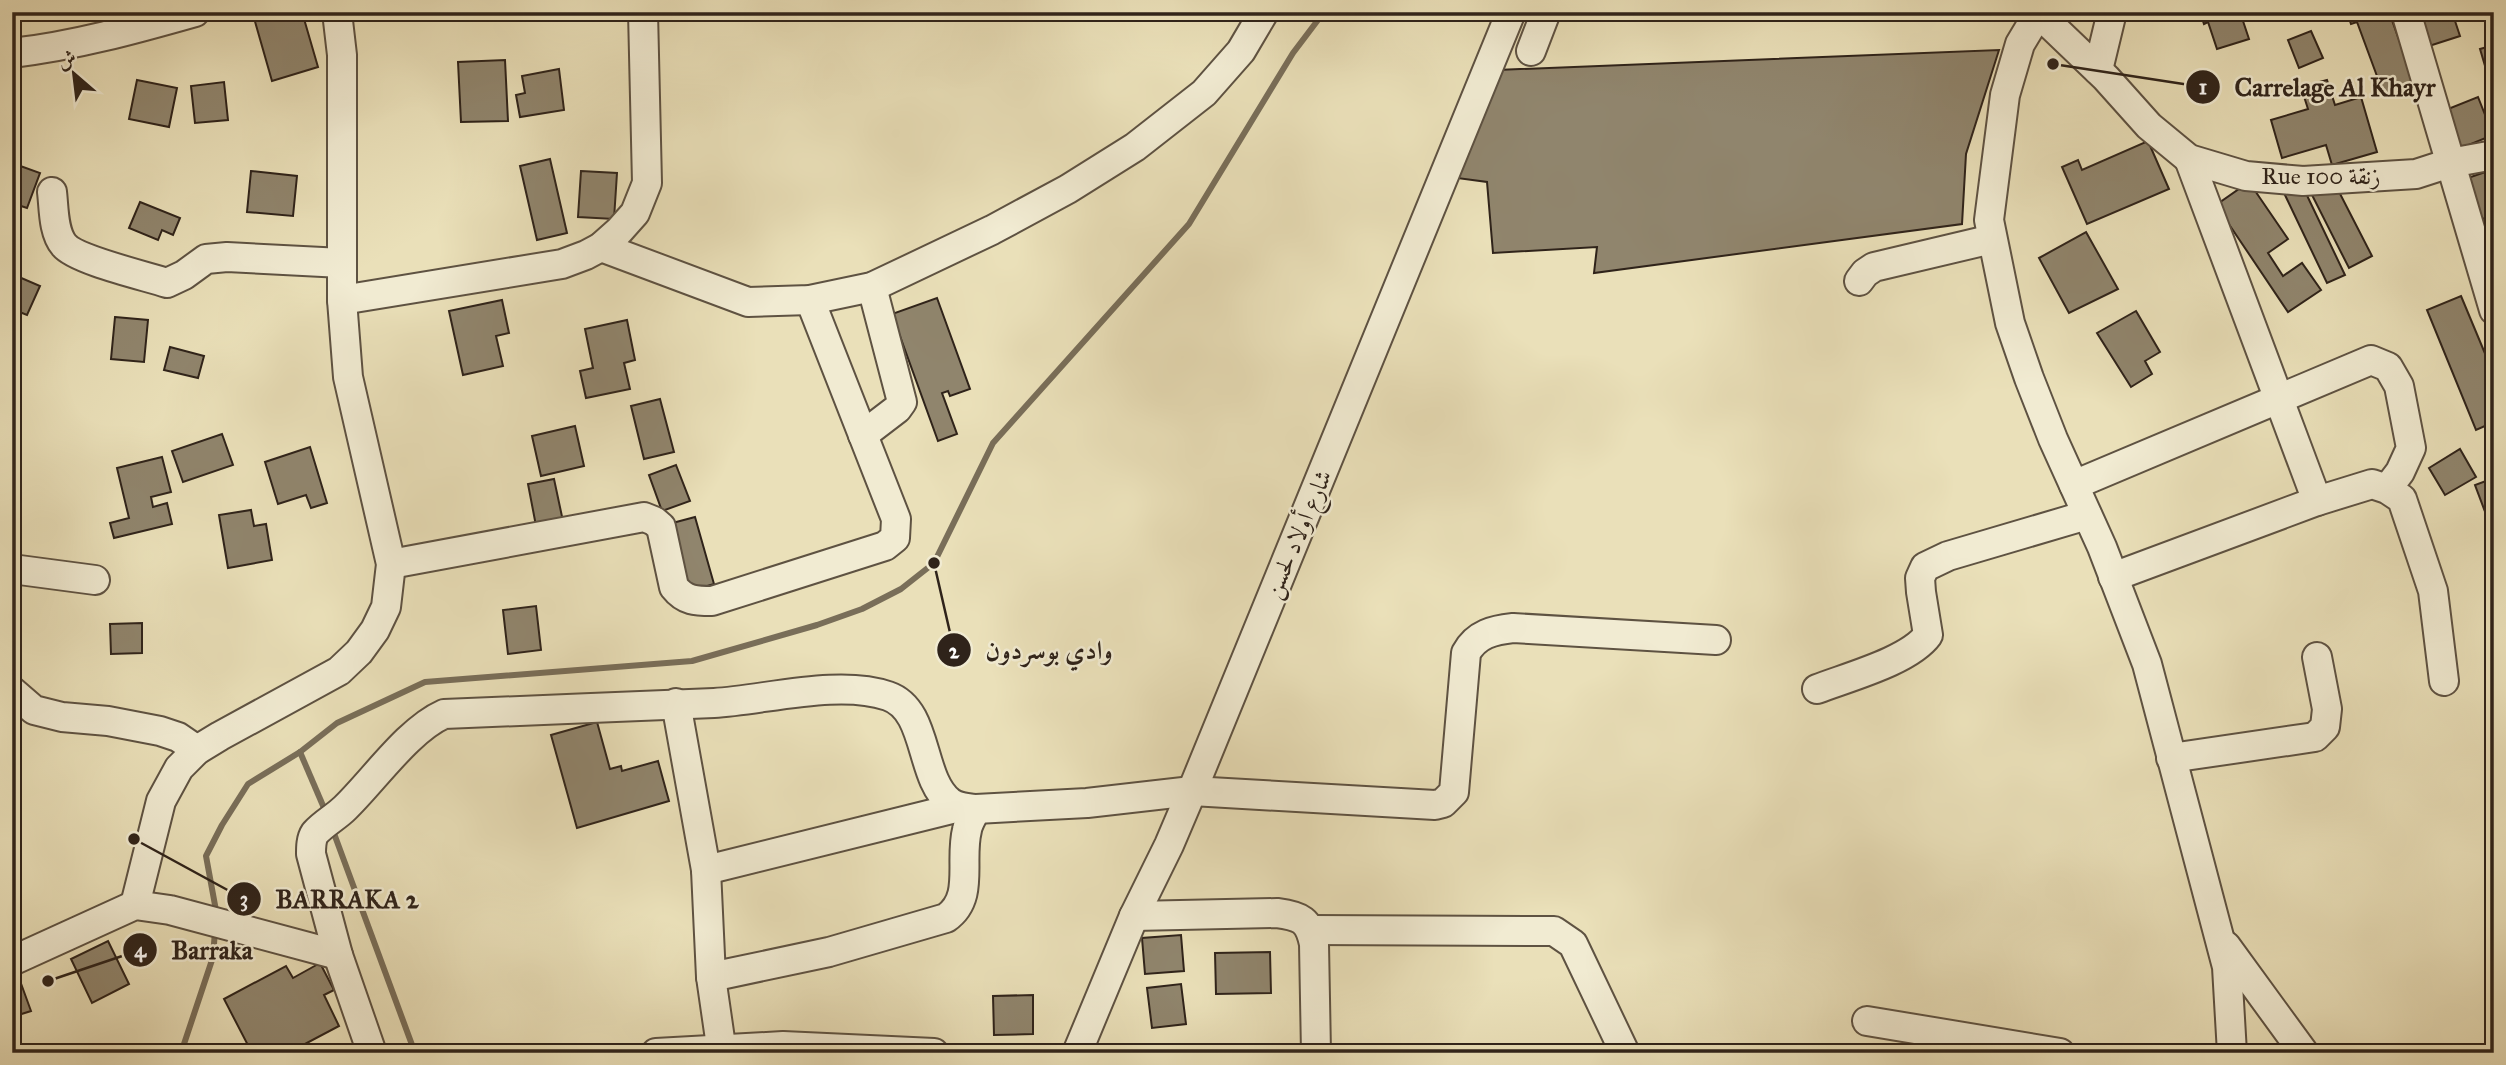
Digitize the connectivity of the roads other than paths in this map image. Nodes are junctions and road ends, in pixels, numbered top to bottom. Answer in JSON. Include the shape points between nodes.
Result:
{"nodes":[{"id":1,"x":337,"y":12,"type":"edge"},
{"id":2,"x":643,"y":12,"type":"edge"},
{"id":3,"x":1264,"y":12,"type":"edge"},
{"id":4,"x":1511,"y":12,"type":"edge"},
{"id":5,"x":1546,"y":12,"type":"edge"},
{"id":6,"x":2112,"y":12,"type":"edge"},
{"id":7,"x":2406,"y":12,"type":"edge"},
{"id":8,"x":192,"y":13,"type":"edge"},
{"id":9,"x":2038,"y":13,"type":"edge"},
{"id":10,"x":1531,"y":51,"type":"dead end"},
{"id":11,"x":12,"y":53,"type":"edge"},
{"id":12,"x":2098,"y":70,"type":"junction"},
{"id":13,"x":2494,"y":155,"type":"edge"},
{"id":14,"x":2189,"y":159,"type":"junction"},
{"id":15,"x":2451,"y":163,"type":"junction"},
{"id":16,"x":52,"y":192,"type":"dead end"},
{"id":17,"x":1992,"y":239,"type":"junction"},
{"id":18,"x":601,"y":247,"type":"junction"},
{"id":19,"x":342,"y":263,"type":"junction"},
{"id":20,"x":1859,"y":281,"type":"dead end"},
{"id":21,"x":872,"y":287,"type":"junction"},
{"id":22,"x":342,"y":300,"type":"junction"},
{"id":23,"x":810,"y":300,"type":"junction"},
{"id":24,"x":2494,"y":310,"type":"edge"},
{"id":25,"x":2279,"y":400,"type":"junction"},
{"id":26,"x":863,"y":435,"type":"junction"},
{"id":27,"x":2074,"y":485,"type":"junction"},
{"id":28,"x":2387,"y":489,"type":"junction"},
{"id":29,"x":2316,"y":500,"type":"junction"},
{"id":30,"x":2087,"y":515,"type":"junction"},
{"id":31,"x":391,"y":564,"type":"junction"},
{"id":32,"x":12,"y":569,"type":"edge"},
{"id":33,"x":2113,"y":577,"type":"junction"},
{"id":34,"x":95,"y":580,"type":"dead end"},
{"id":35,"x":1716,"y":640,"type":"dead end"},
{"id":36,"x":2318,"y":657,"type":"dead end"},
{"id":37,"x":2444,"y":681,"type":"dead end"},
{"id":38,"x":1817,"y":690,"type":"dead end"},
{"id":39,"x":12,"y":691,"type":"edge"},
{"id":40,"x":676,"y":703,"type":"junction"},
{"id":41,"x":197,"y":750,"type":"junction"},
{"id":42,"x":2171,"y":758,"type":"junction"},
{"id":43,"x":1192,"y":791,"type":"junction"},
{"id":44,"x":968,"y":808,"type":"junction"},
{"id":45,"x":706,"y":870,"type":"junction"},
{"id":46,"x":135,"y":905,"type":"junction"},
{"id":47,"x":1134,"y":916,"type":"junction"},
{"id":48,"x":1311,"y":930,"type":"junction"},
{"id":49,"x":2218,"y":935,"type":"junction"},
{"id":50,"x":338,"y":955,"type":"junction"},
{"id":51,"x":12,"y":961,"type":"edge"},
{"id":52,"x":711,"y":977,"type":"junction"},
{"id":53,"x":1867,"y":1021,"type":"dead end"},
{"id":54,"x":722,"y":1050,"type":"edge"},
{"id":55,"x":372,"y":1053,"type":"edge"},
{"id":56,"x":656,"y":1053,"type":"edge"},
{"id":57,"x":934,"y":1053,"type":"edge"},
{"id":58,"x":1077,"y":1053,"type":"edge"},
{"id":59,"x":1316,"y":1053,"type":"edge"},
{"id":60,"x":1625,"y":1053,"type":"edge"},
{"id":61,"x":2060,"y":1053,"type":"edge"},
{"id":62,"x":2232,"y":1053,"type":"edge"},
{"id":63,"x":2304,"y":1053,"type":"edge"}],
"edges":[{"from":1,"to":19,"type":"street","via":[[342,55]]},
{"from":2,"to":18,"type":"street","via":[[648,183],[635,213]]},
{"from":3,"to":21,"type":"street","via":[[1241,51],[1204,93],[1135,148],[1068,189]]},
{"from":4,"to":43,"type":"street","name":"شارع أولاد لحسن"},
{"from":5,"to":10,"type":"street"},
{"from":6,"to":12,"type":"street"},
{"from":7,"to":15,"type":"street"},
{"from":8,"to":11,"type":"street"},
{"from":9,"to":12,"type":"street","name":"Rue 100 زنقة"},
{"from":9,"to":17,"type":"street","via":[[2020,44],[2005,95],[1989,220]]},
{"from":12,"to":14,"type":"street","name":"Rue 100 زنقة","via":[[2149,126]]},
{"from":13,"to":15,"type":"street","name":"Rue 100 زنقة"},
{"from":14,"to":15,"type":"street","name":"Rue 100 زنقة","via":[[2246,176],[2303,181],[2416,174]]},
{"from":14,"to":25,"type":"street"},
{"from":15,"to":24,"type":"street"},
{"from":16,"to":19,"type":"street","via":[[58,232],[65,246],[79,256],[167,283],[206,258]]},
{"from":17,"to":20,"type":"street","via":[[1874,267]]},
{"from":17,"to":27,"type":"street","via":[[2010,323]]},
{"from":18,"to":22,"type":"street","via":[[562,264]]},
{"from":18,"to":23,"type":"street","via":[[748,302]]},
{"from":19,"to":22,"type":"street"},
{"from":21,"to":23,"type":"street"},
{"from":21,"to":26,"type":"street","via":[[902,402]]},
{"from":22,"to":31,"type":"street","via":[[348,377]]},
{"from":23,"to":26,"type":"street"},
{"from":25,"to":27,"type":"street"},
{"from":25,"to":28,"type":"street","via":[[2371,360],[2388,367],[2399,386],[2410,448]]},
{"from":25,"to":29,"type":"street"},
{"from":26,"to":31,"type":"street","via":[[897,519],[895,538],[885,547],[712,601],[691,601],[674,587],[661,527],[644,517]]},
{"from":27,"to":30,"type":"street"},
{"from":28,"to":29,"type":"street","via":[[2372,484]]},
{"from":28,"to":37,"type":"street","via":[[2402,499],[2432,591]]},
{"from":29,"to":33,"type":"street"},
{"from":30,"to":33,"type":"street"},
{"from":30,"to":38,"type":"street","via":[[1925,567],[1920,578],[1928,635],[1921,645]]},
{"from":31,"to":41,"type":"street","via":[[386,607],[359,652],[339,671]]},
{"from":32,"to":34,"type":"street"},
{"from":33,"to":42,"type":"street","via":[[2147,664]]},
{"from":35,"to":43,"type":"street","via":[[1513,628],[1481,636],[1466,653],[1457,782],[1443,803]]},
{"from":36,"to":42,"type":"street","via":[[2327,709],[2325,727],[2315,737]]},
{"from":39,"to":41,"type":"street","via":[[34,710],[160,731]]},
{"from":40,"to":44,"type":"street","via":[[829,690],[890,696],[918,730],[941,791],[950,802]]},
{"from":40,"to":45,"type":"street"},
{"from":40,"to":50,"type":"street","via":[[444,714],[428,721],[313,835],[311,854]]},
{"from":41,"to":46,"type":"street","via":[[179,768],[161,801]]},
{"from":42,"to":49,"type":"street"},
{"from":43,"to":44,"type":"street","via":[[1087,803]]},
{"from":43,"to":47,"type":"street","name":"شارع أولاد لحسن"},
{"from":44,"to":45,"type":"street"},
{"from":44,"to":52,"type":"street","via":[[962,899],[946,918],[829,953]]},
{"from":45,"to":52,"type":"street"},
{"from":46,"to":50,"type":"street","via":[[170,909]]},
{"from":46,"to":51,"type":"street"},
{"from":47,"to":48,"type":"street","via":[[1277,913],[1295,915]]},
{"from":47,"to":58,"type":"street","name":"شارع أولاد لحسن"},
{"from":48,"to":59,"type":"street"},
{"from":48,"to":60,"type":"street","via":[[1554,931],[1573,944]]},
{"from":49,"to":62,"type":"street","via":[[2227,967]]},
{"from":49,"to":63,"type":"street"},
{"from":50,"to":55,"type":"street"},
{"from":52,"to":54,"type":"street"},
{"from":53,"to":61,"type":"street"},
{"from":54,"to":56,"type":"street"},
{"from":54,"to":57,"type":"street","via":[[783,1046]]}]}
